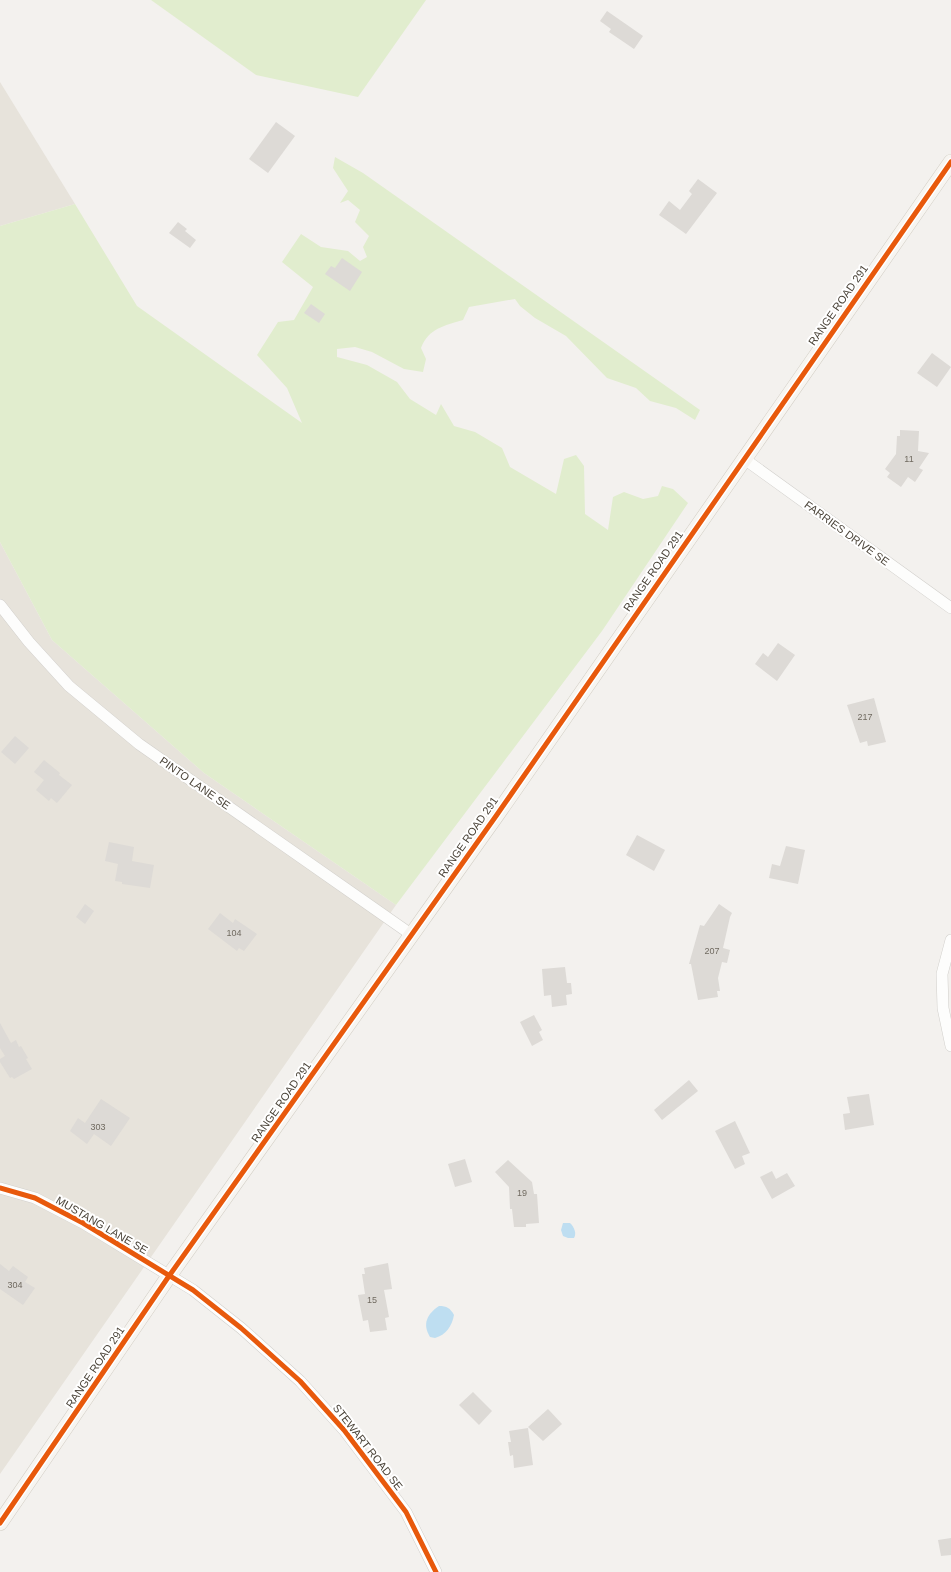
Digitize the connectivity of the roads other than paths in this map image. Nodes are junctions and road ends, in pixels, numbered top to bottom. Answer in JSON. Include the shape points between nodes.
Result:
{"nodes":[{"id":1,"x":951,"y":162,"type":"edge"},
{"id":2,"x":743,"y":458,"type":"junction"},
{"id":3,"x":0,"y":605,"type":"edge"},
{"id":4,"x":951,"y":608,"type":"edge"},
{"id":5,"x":412,"y":935,"type":"junction"},
{"id":6,"x":951,"y":940,"type":"edge"},
{"id":7,"x":951,"y":1046,"type":"edge"},
{"id":8,"x":0,"y":1188,"type":"edge"},
{"id":9,"x":169,"y":1276,"type":"junction"},
{"id":10,"x":0,"y":1523,"type":"edge"},
{"id":11,"x":436,"y":1572,"type":"edge"}],
"edges":[{"from":1,"to":2,"type":"street","name":"RANGE ROAD 291"},
{"from":2,"to":4,"type":"street","name":"FARRIES DRIVE SE"},
{"from":2,"to":5,"type":"street","name":"RANGE ROAD 291"},
{"from":3,"to":5,"type":"street","name":"PINTO LANE SE","via":[[69,686],[139,744]]},
{"from":5,"to":9,"type":"street","name":"RANGE ROAD 291"},
{"from":6,"to":7,"type":"street","via":[[942,974],[943,1008]]},
{"from":8,"to":9,"type":"street","name":"MUSTANG LANE SE","via":[[35,1198],[83,1223]]},
{"from":9,"to":10,"type":"street","name":"RANGE ROAD 291"},
{"from":9,"to":11,"type":"street","name":"STEWART ROAD SE","via":[[193,1290],[241,1328],[300,1381],[344,1430],[406,1512]]}]}
